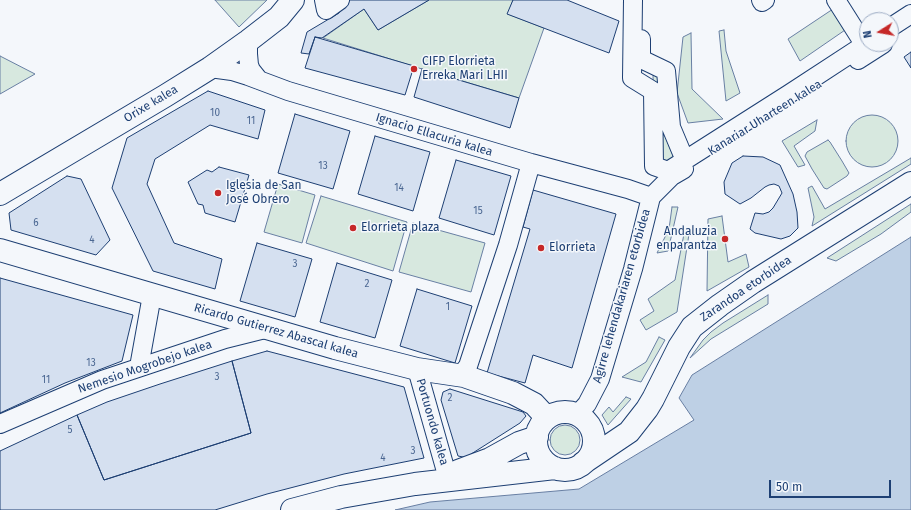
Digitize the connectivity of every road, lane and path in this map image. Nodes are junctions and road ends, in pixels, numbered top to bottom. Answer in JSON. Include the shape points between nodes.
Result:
{"nodes":[{"id":1,"x":293,"y":0,"type":"edge"},
{"id":2,"x":324,"y":0,"type":"edge"},
{"id":3,"x":340,"y":0,"type":"edge"},
{"id":4,"x":633,"y":0,"type":"edge"},
{"id":5,"x":641,"y":0,"type":"edge"},
{"id":6,"x":761,"y":0,"type":"edge"},
{"id":7,"x":765,"y":0,"type":"edge"},
{"id":8,"x":836,"y":0,"type":"edge"},
{"id":9,"x":911,"y":14,"type":"edge"},
{"id":10,"x":899,"y":22,"type":"edge"},
{"id":11,"x":911,"y":26,"type":"edge"},
{"id":12,"x":859,"y":34,"type":"edge"},
{"id":13,"x":899,"y":34,"type":"edge"},
{"id":14,"x":248,"y":41,"type":"junction"},
{"id":15,"x":859,"y":46,"type":"edge"},
{"id":16,"x":871,"y":52,"type":"edge"},
{"id":17,"x":210,"y":68,"type":"junction"},
{"id":18,"x":259,"y":80,"type":"junction"},
{"id":19,"x":684,"y":158,"type":"dead end"},
{"id":20,"x":531,"y":164,"type":"junction"},
{"id":21,"x":911,"y":183,"type":"edge"},
{"id":22,"x":0,"y":194,"type":"edge"},
{"id":23,"x":652,"y":197,"type":"junction"},
{"id":24,"x":0,"y":250,"type":"edge"},
{"id":25,"x":152,"y":295,"type":"junction"},
{"id":26,"x":225,"y":316,"type":"junction"},
{"id":27,"x":269,"y":328,"type":"junction"},
{"id":28,"x":225,"y":339,"type":"junction"},
{"id":29,"x":139,"y":367,"type":"junction"},
{"id":30,"x":417,"y":368,"type":"junction"},
{"id":31,"x":458,"y":375,"type":"junction"},
{"id":32,"x":578,"y":414,"type":"junction"},
{"id":33,"x":547,"y":418,"type":"junction"},
{"id":34,"x":0,"y":424,"type":"edge"},
{"id":35,"x":537,"y":438,"type":"junction"},
{"id":36,"x":583,"y":463,"type":"junction"},
{"id":37,"x":555,"y":468,"type":"junction"},
{"id":38,"x":448,"y":475,"type":"junction"},
{"id":39,"x":415,"y":484,"type":"junction"},
{"id":40,"x":292,"y":510,"type":"edge"}],
"edges":[{"from":1,"to":14,"type":"main road","name":"Orixe kalea","via":[[279,17]]},
{"from":2,"to":3,"type":"street","via":[[326,10]]},
{"from":4,"to":15,"type":"street","via":[[632,78],[653,91],[654,166],[668,171],[790,94]]},
{"from":5,"to":19,"type":"street","via":[[641,59],[666,71],[671,127]]},
{"from":6,"to":7,"type":"street"},
{"from":8,"to":12,"type":"street"},
{"from":9,"to":10,"type":"street"},
{"from":11,"to":13,"type":"street"},
{"from":14,"to":17,"type":"main road","name":"Orixe kalea"},
{"from":14,"to":18,"type":"street","via":[[251,70]]},
{"from":16,"to":23,"type":"street","name":"Kanariar Uharteen kalea","via":[[672,176]]},
{"from":17,"to":18,"type":"street","name":"Ignacio Ellacuria kalea","via":[[232,71]]},
{"from":17,"to":22,"type":"main road","name":"Orixe kalea"},
{"from":18,"to":20,"type":"street","name":"Ignacio Ellacuria kalea"},
{"from":20,"to":23,"type":"street","name":"Ignacio Ellacuria kalea"},
{"from":20,"to":31,"type":"street","via":[[508,245],[468,366]]},
{"from":21,"to":36,"type":"main road","name":"Zarandoa etorbidea","via":[[753,282],[692,327],[647,409],[629,432]]},
{"from":23,"to":32,"type":"street","name":"Agirre lehendakariaren etorbidea","via":[[600,379],[587,404]]},
{"from":24,"to":25,"type":"main road","name":"Ricardo Gutierrez Abascal kalea"},
{"from":25,"to":26,"type":"main road","name":"Ricardo Gutierrez Abascal kalea"},
{"from":25,"to":29,"type":"street"},
{"from":26,"to":27,"type":"main road","name":"Ricardo Gutierrez Abascal kalea"},
{"from":26,"to":28,"type":"street","name":"Nemesio Mogrobejo kalea","via":[[231,328]]},
{"from":27,"to":28,"type":"street","name":"Nemesio Mogrobejo kalea"},
{"from":27,"to":30,"type":"main road","name":"Ricardo Gutierrez Abascal kalea","via":[[335,348]]},
{"from":28,"to":29,"type":"street","name":"Nemesio Mogrobejo kalea"},
{"from":29,"to":34,"type":"street","name":"Nemesio Mogrobejo kalea","via":[[102,380]]},
{"from":30,"to":31,"type":"main road","name":"Ricardo Gutierrez Abascal kalea"},
{"from":30,"to":38,"type":"street","name":"Portuondo kalea"},
{"from":31,"to":33,"type":"main road","name":"Ricardo Gutierrez Abascal kalea","via":[[513,392],[534,404]]},
{"from":32,"to":33,"type":"main road","via":[[562,412]]},
{"from":32,"to":36,"type":"main road","via":[[586,420],[594,437],[594,447]]},
{"from":33,"to":35,"type":"main road","via":[[538,430]]},
{"from":35,"to":37,"type":"main road","via":[[540,456]]},
{"from":35,"to":38,"type":"main road","via":[[519,443],[490,459]]},
{"from":36,"to":37,"type":"main road","via":[[565,470]]},
{"from":37,"to":39,"type":"main road"},
{"from":38,"to":39,"type":"main road"},
{"from":39,"to":40,"type":"main road","via":[[341,497]]}]}
